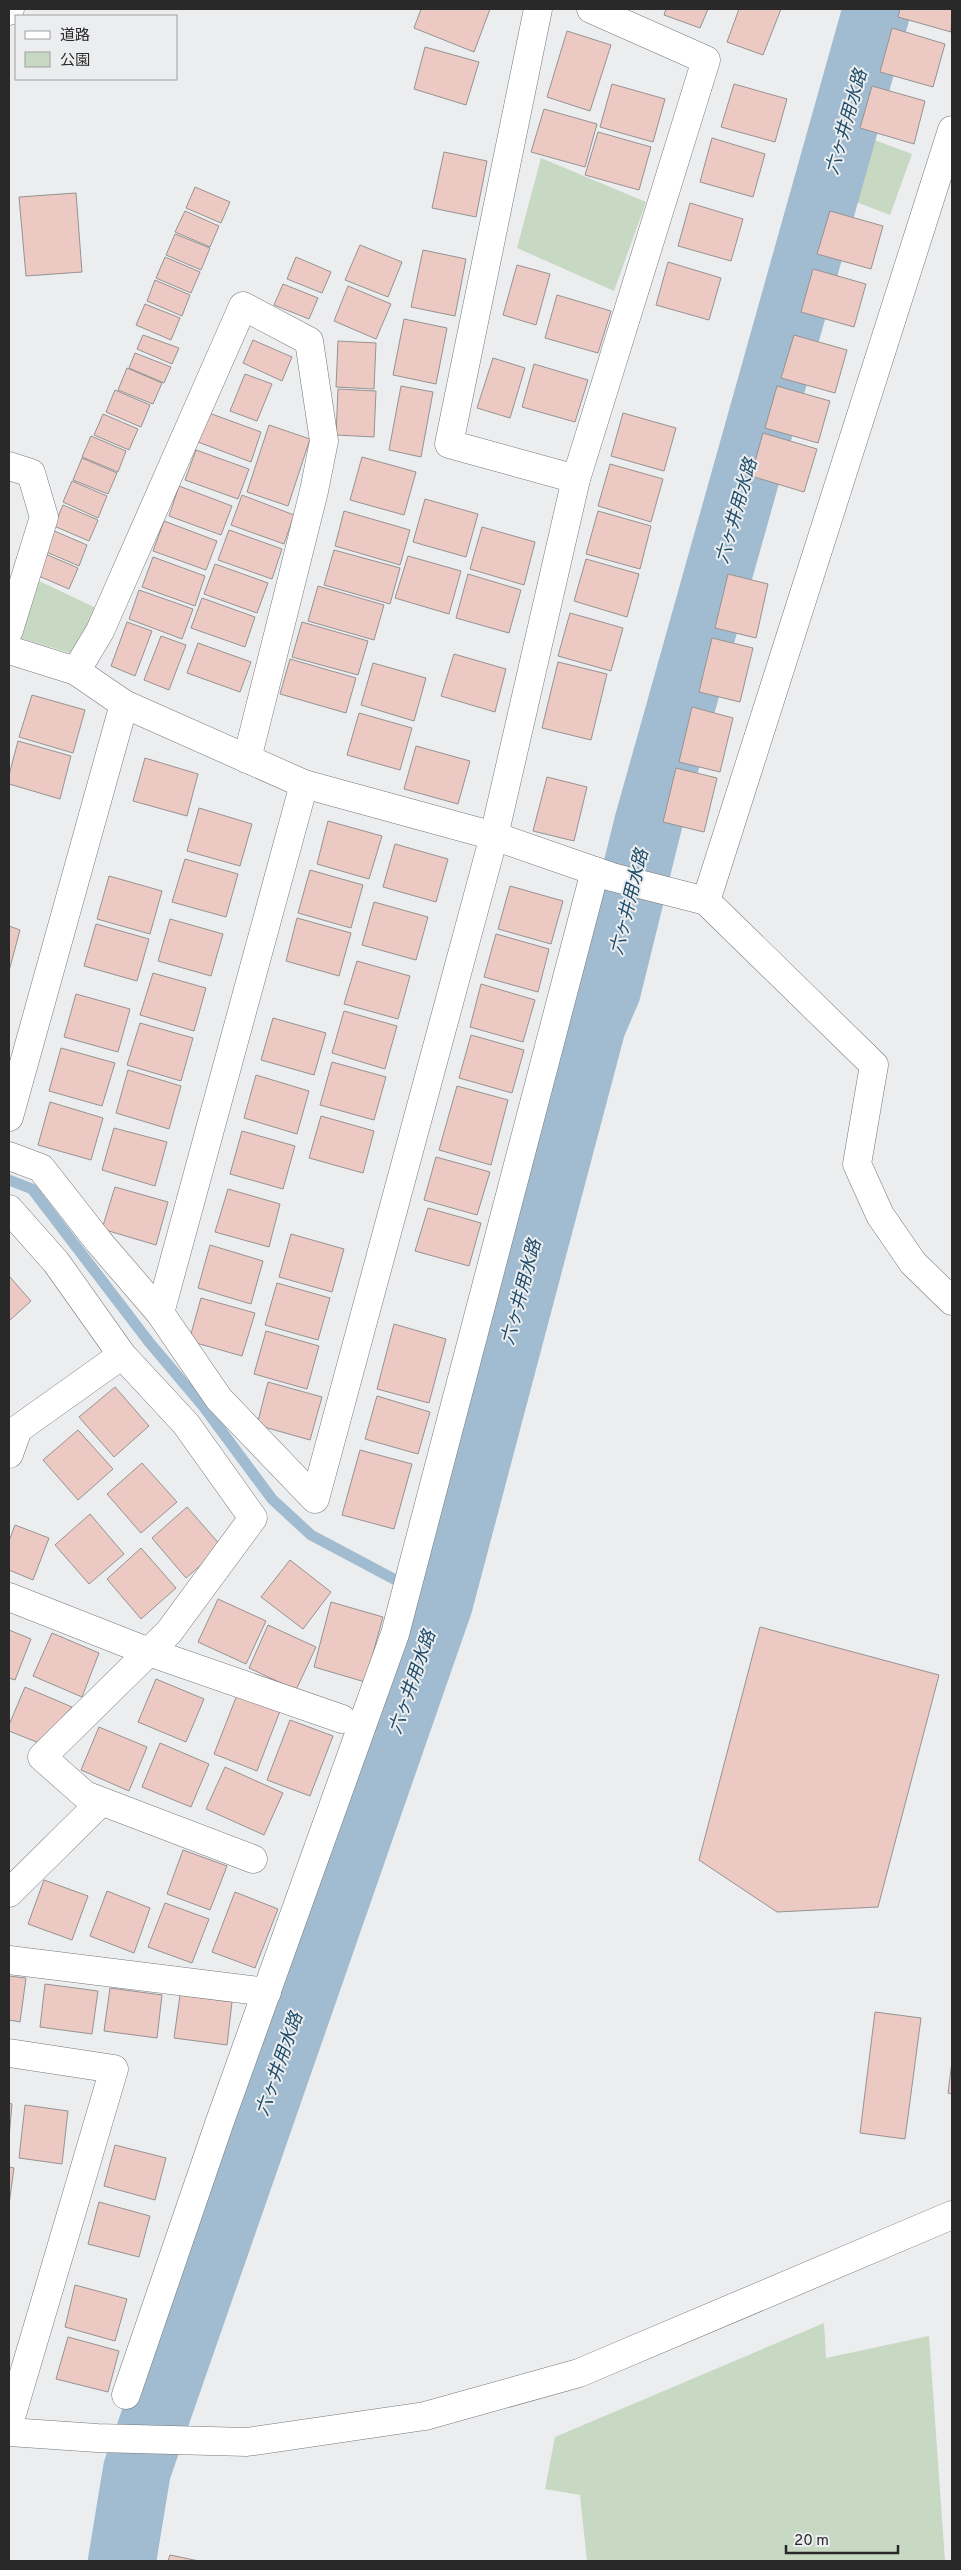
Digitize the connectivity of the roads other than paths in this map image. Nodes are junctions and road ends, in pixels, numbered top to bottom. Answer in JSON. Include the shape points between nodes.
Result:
{"nodes":[{"id":1,"x":538,"y":9,"type":"edge"},
{"id":2,"x":591,"y":9,"type":"edge"},
{"id":3,"x":952,"y":130,"type":"edge"},
{"id":4,"x":9,"y":466,"type":"edge"},
{"id":5,"x":576,"y":479,"type":"junction"},
{"id":6,"x":9,"y":630,"type":"edge"},
{"id":7,"x":9,"y":650,"type":"edge"},
{"id":8,"x":76,"y":671,"type":"junction"},
{"id":9,"x":124,"y":704,"type":"junction"},
{"id":10,"x":247,"y":758,"type":"junction"},
{"id":11,"x":304,"y":784,"type":"junction"},
{"id":12,"x":494,"y":836,"type":"junction"},
{"id":13,"x":604,"y":874,"type":"junction"},
{"id":14,"x":699,"y":899,"type":"junction"},
{"id":15,"x":9,"y":1117,"type":"edge"},
{"id":16,"x":9,"y":1156,"type":"edge"},
{"id":17,"x":9,"y":1209,"type":"edge"},
{"id":18,"x":952,"y":1301,"type":"edge"},
{"id":19,"x":160,"y":1313,"type":"junction"},
{"id":20,"x":122,"y":1355,"type":"junction"},
{"id":21,"x":14,"y":1426,"type":"edge"},
{"id":22,"x":9,"y":1454,"type":"edge"},
{"id":23,"x":9,"y":1596,"type":"edge"},
{"id":24,"x":149,"y":1652,"type":"junction"},
{"id":25,"x":342,"y":1719,"type":"dead end"},
{"id":26,"x":101,"y":1802,"type":"junction"},
{"id":27,"x":253,"y":1860,"type":"dead end"},
{"id":28,"x":9,"y":1893,"type":"edge"},
{"id":29,"x":9,"y":1960,"type":"edge"},
{"id":30,"x":267,"y":1992,"type":"junction"},
{"id":31,"x":9,"y":2053,"type":"edge"},
{"id":32,"x":952,"y":2215,"type":"edge"},
{"id":33,"x":126,"y":2395,"type":"dead end"},
{"id":34,"x":9,"y":2424,"type":"edge"},
{"id":35,"x":9,"y":2432,"type":"edge"}],
"edges":[{"from":1,"to":5,"type":"street","via":[[449,444]]},
{"from":2,"to":5,"type":"street","via":[[706,60]]},
{"from":3,"to":14,"type":"street"},
{"from":4,"to":6,"type":"street","via":[[31,473],[44,517]]},
{"from":5,"to":12,"type":"street"},
{"from":7,"to":8,"type":"street"},
{"from":8,"to":9,"type":"street"},
{"from":8,"to":10,"type":"street","via":[[100,631],[243,306],[309,341],[324,441]]},
{"from":9,"to":10,"type":"street"},
{"from":9,"to":15,"type":"street"},
{"from":10,"to":11,"type":"street"},
{"from":11,"to":12,"type":"street"},
{"from":11,"to":19,"type":"street"},
{"from":12,"to":13,"type":"street"},
{"from":12,"to":19,"type":"street","via":[[315,1498],[219,1400]]},
{"from":13,"to":14,"type":"street"},
{"from":13,"to":30,"type":"street","via":[[395,1634]]},
{"from":14,"to":18,"type":"street","via":[[874,1065],[856,1164],[880,1215],[913,1263]]},
{"from":16,"to":19,"type":"street","via":[[41,1168]]},
{"from":17,"to":20,"type":"street","via":[[56,1262]]},
{"from":20,"to":21,"type":"street"},
{"from":20,"to":24,"type":"street","via":[[186,1424],[253,1518],[169,1632]]},
{"from":21,"to":22,"type":"street"},
{"from":23,"to":24,"type":"street"},
{"from":24,"to":25,"type":"street"},
{"from":24,"to":26,"type":"street","via":[[42,1757],[85,1795]]},
{"from":26,"to":27,"type":"street"},
{"from":26,"to":28,"type":"street"},
{"from":29,"to":30,"type":"street"},
{"from":30,"to":33,"type":"street"},
{"from":31,"to":34,"type":"street","via":[[114,2069]]},
{"from":32,"to":35,"type":"street","via":[[578,2372],[425,2416],[247,2442]]}]}
